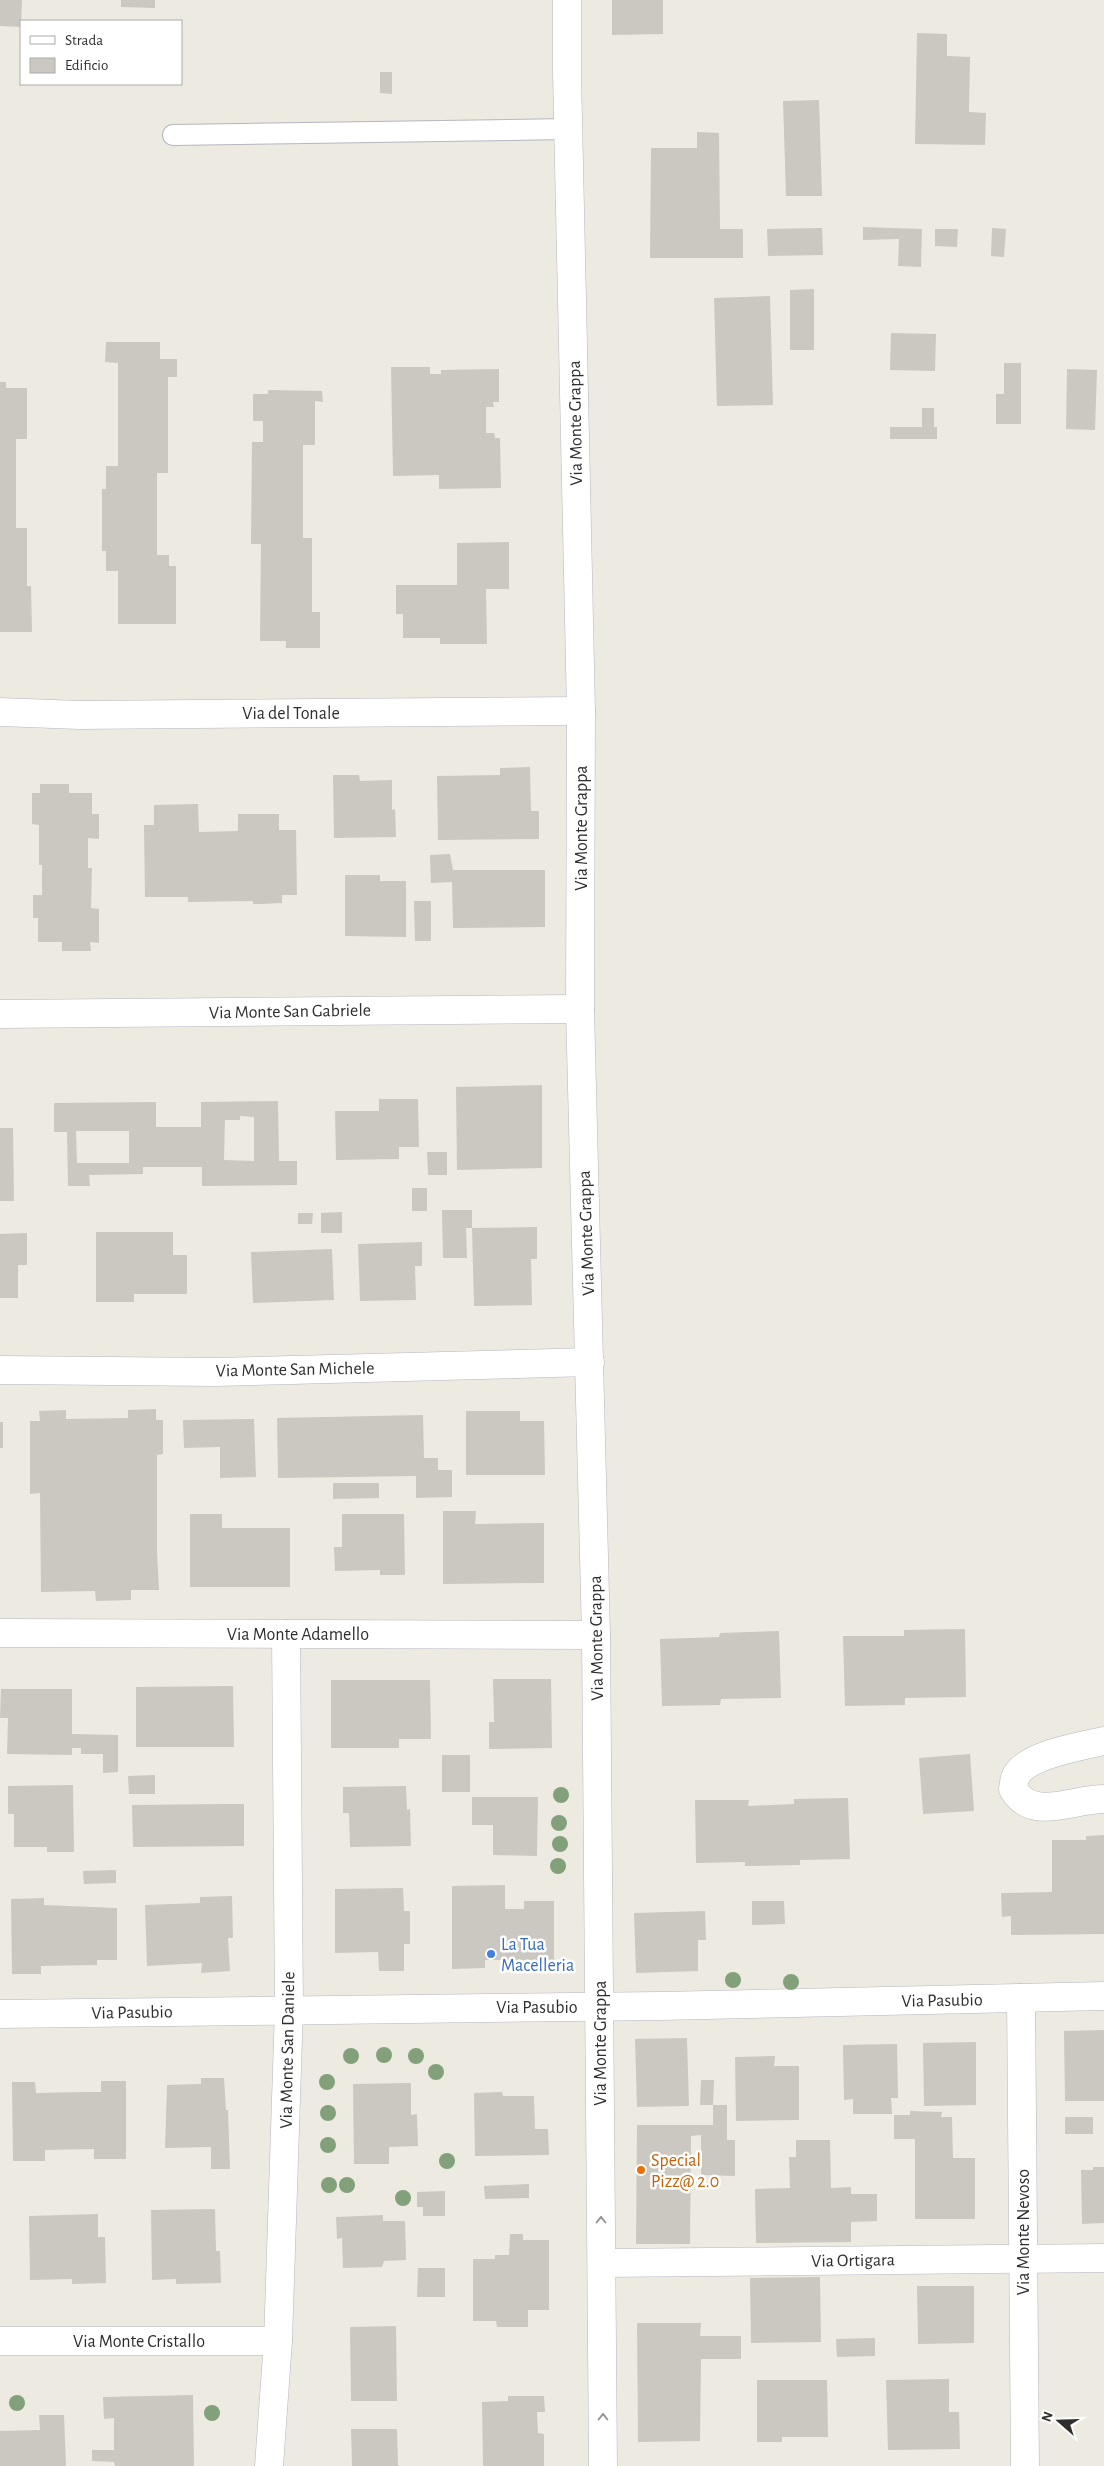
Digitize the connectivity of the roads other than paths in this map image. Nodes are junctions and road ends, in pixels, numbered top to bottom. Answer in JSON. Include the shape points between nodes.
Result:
{"nodes":[{"id":1,"x":567,"y":0,"type":"edge"},
{"id":2,"x":568,"y":129,"type":"junction"},
{"id":3,"x":173,"y":135,"type":"dead end"},
{"id":4,"x":581,"y":711,"type":"junction"},
{"id":5,"x":0,"y":712,"type":"edge"},
{"id":6,"x":580,"y":1009,"type":"junction"},
{"id":7,"x":0,"y":1014,"type":"edge"},
{"id":8,"x":590,"y":1362,"type":"junction"},
{"id":9,"x":0,"y":1370,"type":"edge"},
{"id":10,"x":0,"y":1633,"type":"edge"},
{"id":11,"x":286,"y":1634,"type":"junction"},
{"id":12,"x":596,"y":1635,"type":"junction"},
{"id":13,"x":1104,"y":1742,"type":"edge"},
{"id":14,"x":1104,"y":1800,"type":"edge"},
{"id":15,"x":1104,"y":1996,"type":"edge"},
{"id":16,"x":1021,"y":1998,"type":"junction"},
{"id":17,"x":600,"y":2006,"type":"junction"},
{"id":18,"x":289,"y":2009,"type":"junction"},
{"id":19,"x":0,"y":2014,"type":"edge"},
{"id":20,"x":1023,"y":2258,"type":"junction"},
{"id":21,"x":1104,"y":2258,"type":"edge"},
{"id":22,"x":602,"y":2263,"type":"junction"},
{"id":23,"x":0,"y":2341,"type":"edge"},
{"id":24,"x":278,"y":2342,"type":"junction"},
{"id":25,"x":269,"y":2466,"type":"edge"},
{"id":26,"x":603,"y":2466,"type":"edge"},
{"id":27,"x":1025,"y":2466,"type":"edge"}],
"edges":[{"from":1,"to":2,"type":"street","name":"Via Monte Grappa"},
{"from":2,"to":3,"type":"lane"},
{"from":2,"to":4,"type":"street","name":"Via Monte Grappa"},
{"from":4,"to":5,"type":"street","name":"Via del Tonale","via":[[79,715]]},
{"from":4,"to":6,"type":"street","name":"Via Monte Grappa"},
{"from":6,"to":7,"type":"street","name":"Via Monte San Gabriele"},
{"from":6,"to":8,"type":"street","name":"Via Monte Grappa"},
{"from":8,"to":9,"type":"street","name":"Via Monte San Michele","via":[[215,1372]]},
{"from":8,"to":12,"type":"street","name":"Via Monte Grappa"},
{"from":10,"to":11,"type":"street","name":"Via Monte Adamello"},
{"from":11,"to":12,"type":"street","name":"Via Monte Adamello"},
{"from":11,"to":18,"type":"street","name":"Via Monte San Daniele"},
{"from":12,"to":17,"type":"street","name":"Via Monte Grappa"},
{"from":13,"to":14,"type":"street","via":[[1030,1761],[1017,1774],[1013,1789],[1019,1800],[1031,1807]]},
{"from":15,"to":16,"type":"street","name":"Via Pasubio"},
{"from":16,"to":17,"type":"street","name":"Via Pasubio"},
{"from":16,"to":20,"type":"street","name":"Via Monte Nevoso"},
{"from":17,"to":18,"type":"street","name":"Via Pasubio"},
{"from":22,"to":17,"type":"street","name":"Via Monte Grappa","one_way":true},
{"from":18,"to":19,"type":"street","name":"Via Pasubio"},
{"from":18,"to":24,"type":"street","name":"Via Monte San Daniele"},
{"from":20,"to":21,"type":"street","name":"Via Ortigara"},
{"from":20,"to":22,"type":"street","name":"Via Ortigara"},
{"from":20,"to":27,"type":"street","name":"Via Monte Nevoso"},
{"from":26,"to":22,"type":"street","name":"Via Monte Grappa","one_way":true},
{"from":23,"to":24,"type":"street","name":"Via Monte Cristallo"},
{"from":24,"to":25,"type":"street","name":"Via Monte San Daniele"}]}
